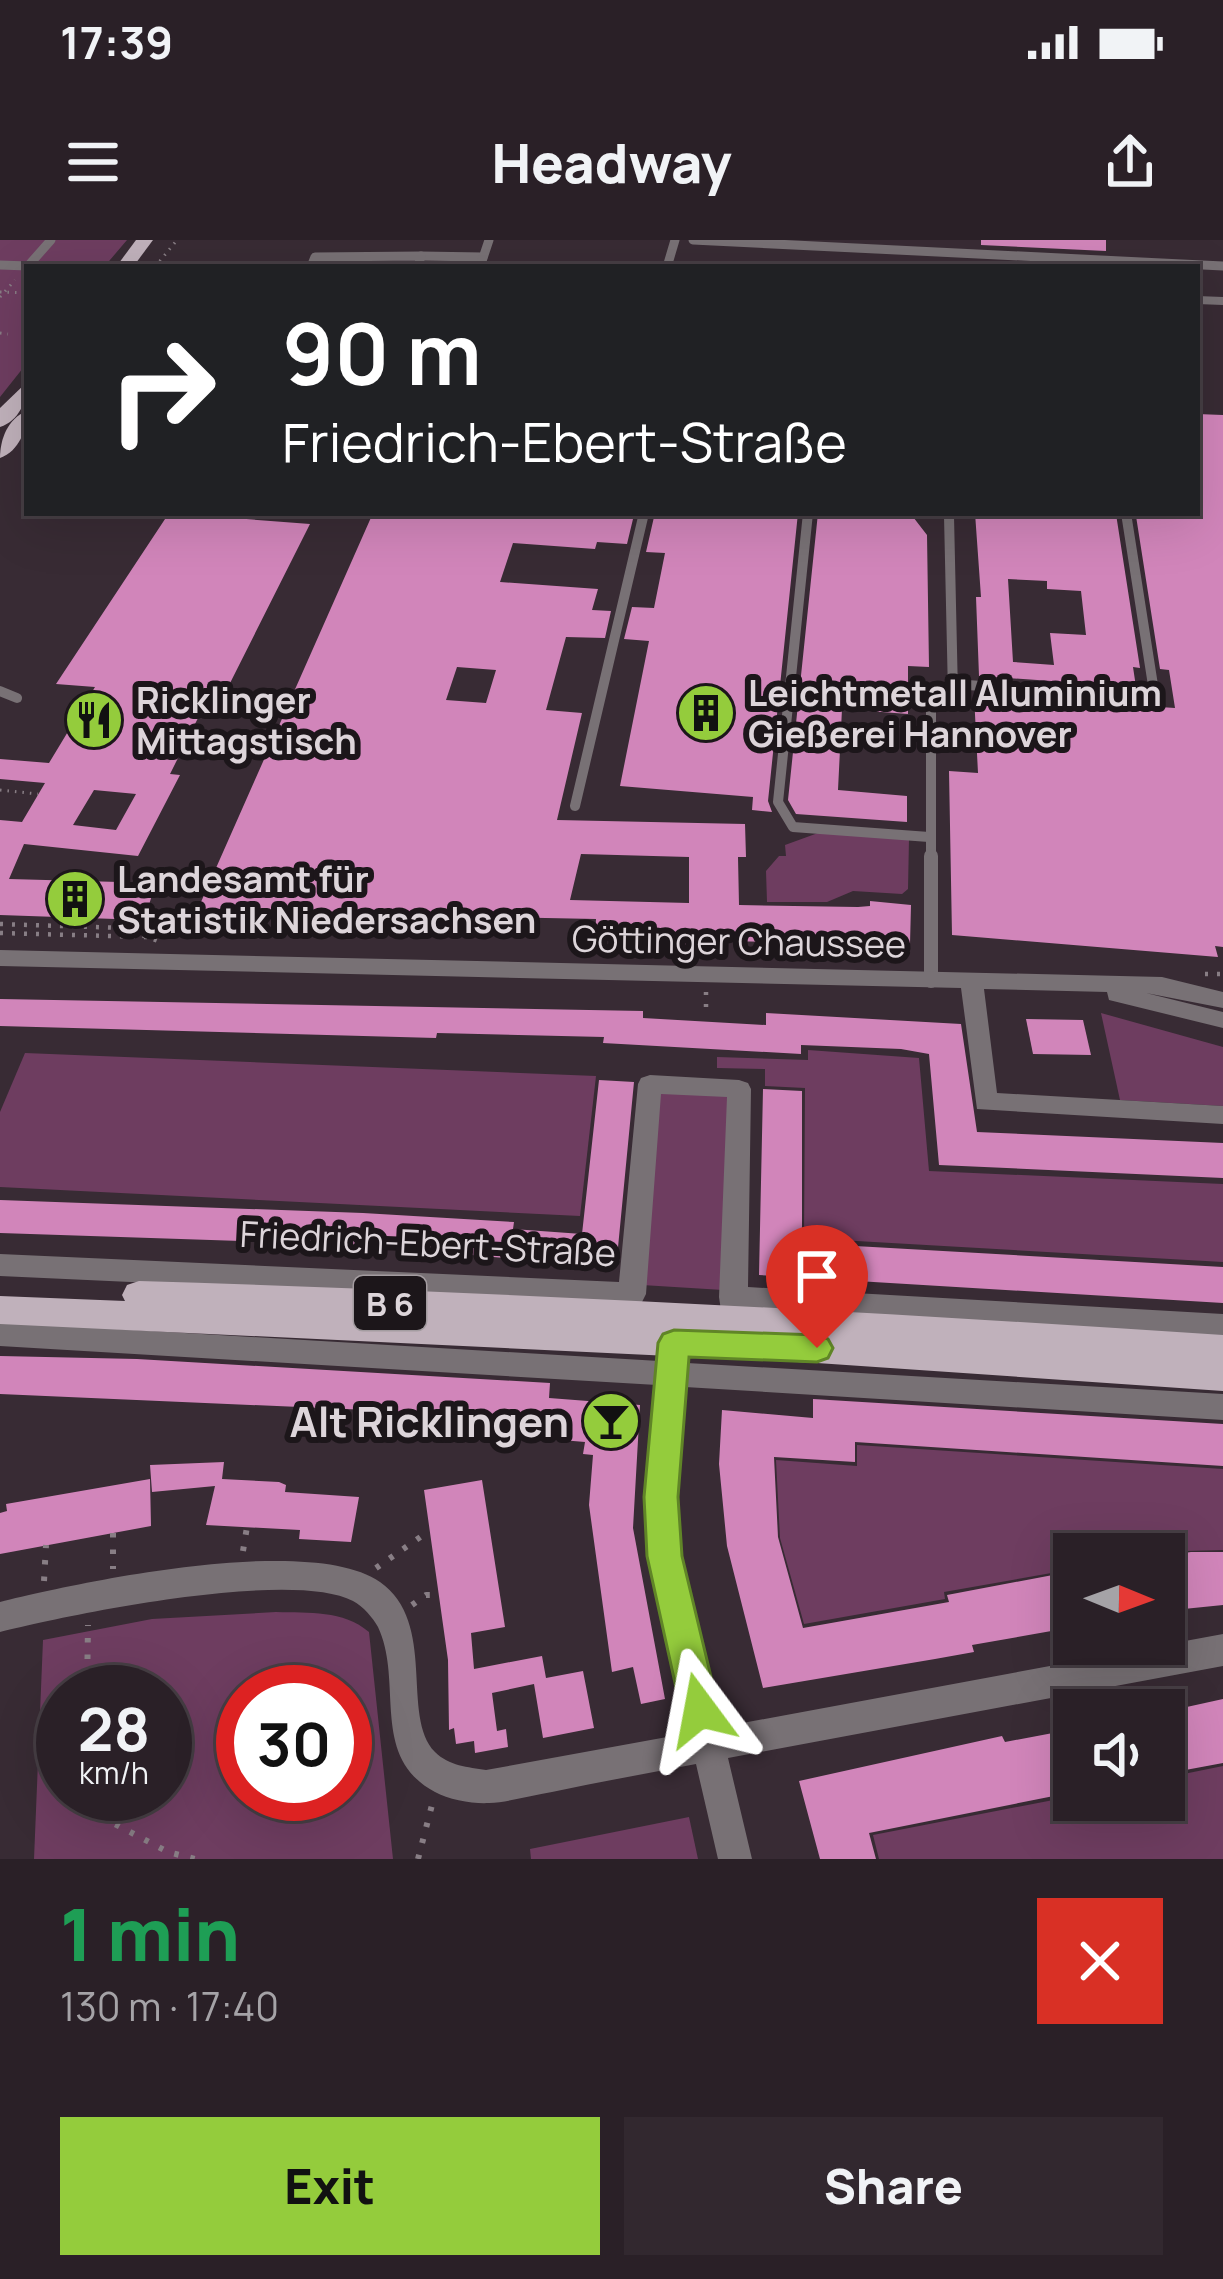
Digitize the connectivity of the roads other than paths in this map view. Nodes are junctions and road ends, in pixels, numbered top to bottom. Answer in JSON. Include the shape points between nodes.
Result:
{"nodes":[{"id":1,"x":51,"y":240,"type":"edge"},
{"id":2,"x":145,"y":240,"type":"edge"},
{"id":3,"x":165,"y":240,"type":"edge"},
{"id":4,"x":329,"y":240,"type":"edge"},
{"id":5,"x":489,"y":240,"type":"edge"},
{"id":6,"x":693,"y":240,"type":"edge"},
{"id":7,"x":987,"y":240,"type":"edge"},
{"id":8,"x":322,"y":254,"type":"junction"},
{"id":9,"x":988,"y":254,"type":"junction"},
{"id":10,"x":419,"y":262,"type":"edge"},
{"id":11,"x":482,"y":262,"type":"edge"},
{"id":12,"x":30,"y":264,"type":"edge"},
{"id":13,"x":126,"y":264,"type":"edge"},
{"id":14,"x":146,"y":264,"type":"edge"},
{"id":15,"x":313,"y":264,"type":"edge"},
{"id":16,"x":1184,"y":264,"type":"edge"},
{"id":17,"x":24,"y":392,"type":"edge"},
{"id":18,"x":0,"y":421,"type":"edge"},
{"id":19,"x":24,"y":421,"type":"edge"},
{"id":20,"x":0,"y":452,"type":"edge"},
{"id":21,"x":643,"y":516,"type":"edge"},
{"id":22,"x":808,"y":516,"type":"edge"},
{"id":23,"x":949,"y":516,"type":"edge"},
{"id":24,"x":1126,"y":516,"type":"edge"},
{"id":25,"x":952,"y":685,"type":"junction"},
{"id":26,"x":0,"y":691,"type":"edge"},
{"id":27,"x":17,"y":698,"type":"dead end"},
{"id":28,"x":575,"y":806,"type":"dead end"},
{"id":29,"x":929,"y":837,"type":"junction"},
{"id":30,"x":0,"y":958,"type":"edge"},
{"id":31,"x":931,"y":981,"type":"junction"},
{"id":32,"x":971,"y":982,"type":"junction"},
{"id":33,"x":1223,"y":982,"type":"edge"},
{"id":34,"x":1162,"y":985,"type":"junction"},
{"id":35,"x":1085,"y":987,"type":"junction"},
{"id":36,"x":1223,"y":1000,"type":"edge"},
{"id":37,"x":1223,"y":1020,"type":"edge"},
{"id":38,"x":1223,"y":1115,"type":"edge"},
{"id":39,"x":0,"y":1265,"type":"edge"},
{"id":40,"x":0,"y":1290,"type":"edge"},
{"id":41,"x":0,"y":1310,"type":"edge"},
{"id":42,"x":734,"y":1310,"type":"junction"},
{"id":43,"x":1223,"y":1326,"type":"edge"},
{"id":44,"x":1104,"y":1329,"type":"junction"},
{"id":45,"x":0,"y":1334,"type":"edge"},
{"id":46,"x":1223,"y":1350,"type":"edge"},
{"id":47,"x":674,"y":1357,"type":"junction"},
{"id":48,"x":1223,"y":1376,"type":"edge"},
{"id":49,"x":1223,"y":1407,"type":"edge"},
{"id":50,"x":0,"y":1617,"type":"edge"},
{"id":51,"x":1223,"y":1650,"type":"edge"},
{"id":52,"x":709,"y":1748,"type":"junction"},
{"id":53,"x":735,"y":1859,"type":"edge"}],
"edges":[{"from":1,"to":12,"type":"lane"},
{"from":2,"to":13,"type":"main road"},
{"from":3,"to":14,"type":"main road"},
{"from":4,"to":8,"type":"lane"},
{"from":5,"to":11,"type":"lane"},
{"from":6,"to":9,"type":"lane"},
{"from":7,"to":9,"type":"lane"},
{"from":8,"to":10,"type":"lane"},
{"from":8,"to":15,"type":"lane"},
{"from":9,"to":16,"type":"lane"},
{"from":10,"to":11,"type":"lane"},
{"from":17,"to":18,"type":"main road"},
{"from":19,"to":20,"type":"main road"},
{"from":21,"to":28,"type":"lane"},
{"from":22,"to":29,"type":"lane","via":[[778,802],[793,827]]},
{"from":23,"to":25,"type":"lane"},
{"from":24,"to":25,"type":"lane","via":[[1156,698]]},
{"from":25,"to":29,"type":"lane","via":[[952,694],[931,692]]},
{"from":26,"to":27,"type":"lane"},
{"from":29,"to":31,"type":"lane"},
{"from":30,"to":31,"type":"street","name":"Göttinger Chaussee"},
{"from":31,"to":32,"type":"street","name":"Göttinger Chaussee"},
{"from":32,"to":35,"type":"street","name":"Göttinger Chaussee"},
{"from":32,"to":38,"type":"street","via":[[986,1102]]},
{"from":33,"to":34,"type":"street","name":"Göttinger Chaussee"},
{"from":34,"to":35,"type":"street","name":"Göttinger Chaussee"},
{"from":34,"to":36,"type":"street","name":"Göttinger Chaussee"},
{"from":35,"to":37,"type":"street","name":"Göttinger Chaussee"},
{"from":39,"to":42,"type":"street","name":"Friedrich-Ebert-Straße","via":[[632,1294],[650,1084],[739,1089]]},
{"from":40,"to":42,"type":"main road","name":"Friedrich-Ebert-Straße","number":"B 6"},
{"from":41,"to":47,"type":"main road","number":"B 6"},
{"from":42,"to":44,"type":"main road","name":"Friedrich-Ebert-Straße","number":"B 6","via":[[817,1323]]},
{"from":43,"to":44,"type":"street","name":"Friedrich-Ebert-Straße"},
{"from":44,"to":46,"type":"main road","name":"Friedrich-Ebert-Straße","number":"B 6"},
{"from":45,"to":47,"type":"street"},
{"from":47,"to":48,"type":"main road","number":"B 6"},
{"from":47,"to":49,"type":"street"},
{"from":47,"to":52,"type":"street","via":[[661,1497],[665,1556]]},
{"from":50,"to":52,"type":"street","via":[[101,1593],[232,1580],[356,1584],[395,1622],[406,1725],[417,1759],[439,1779],[486,1787]]},
{"from":51,"to":52,"type":"street"},
{"from":52,"to":53,"type":"street"}]}
